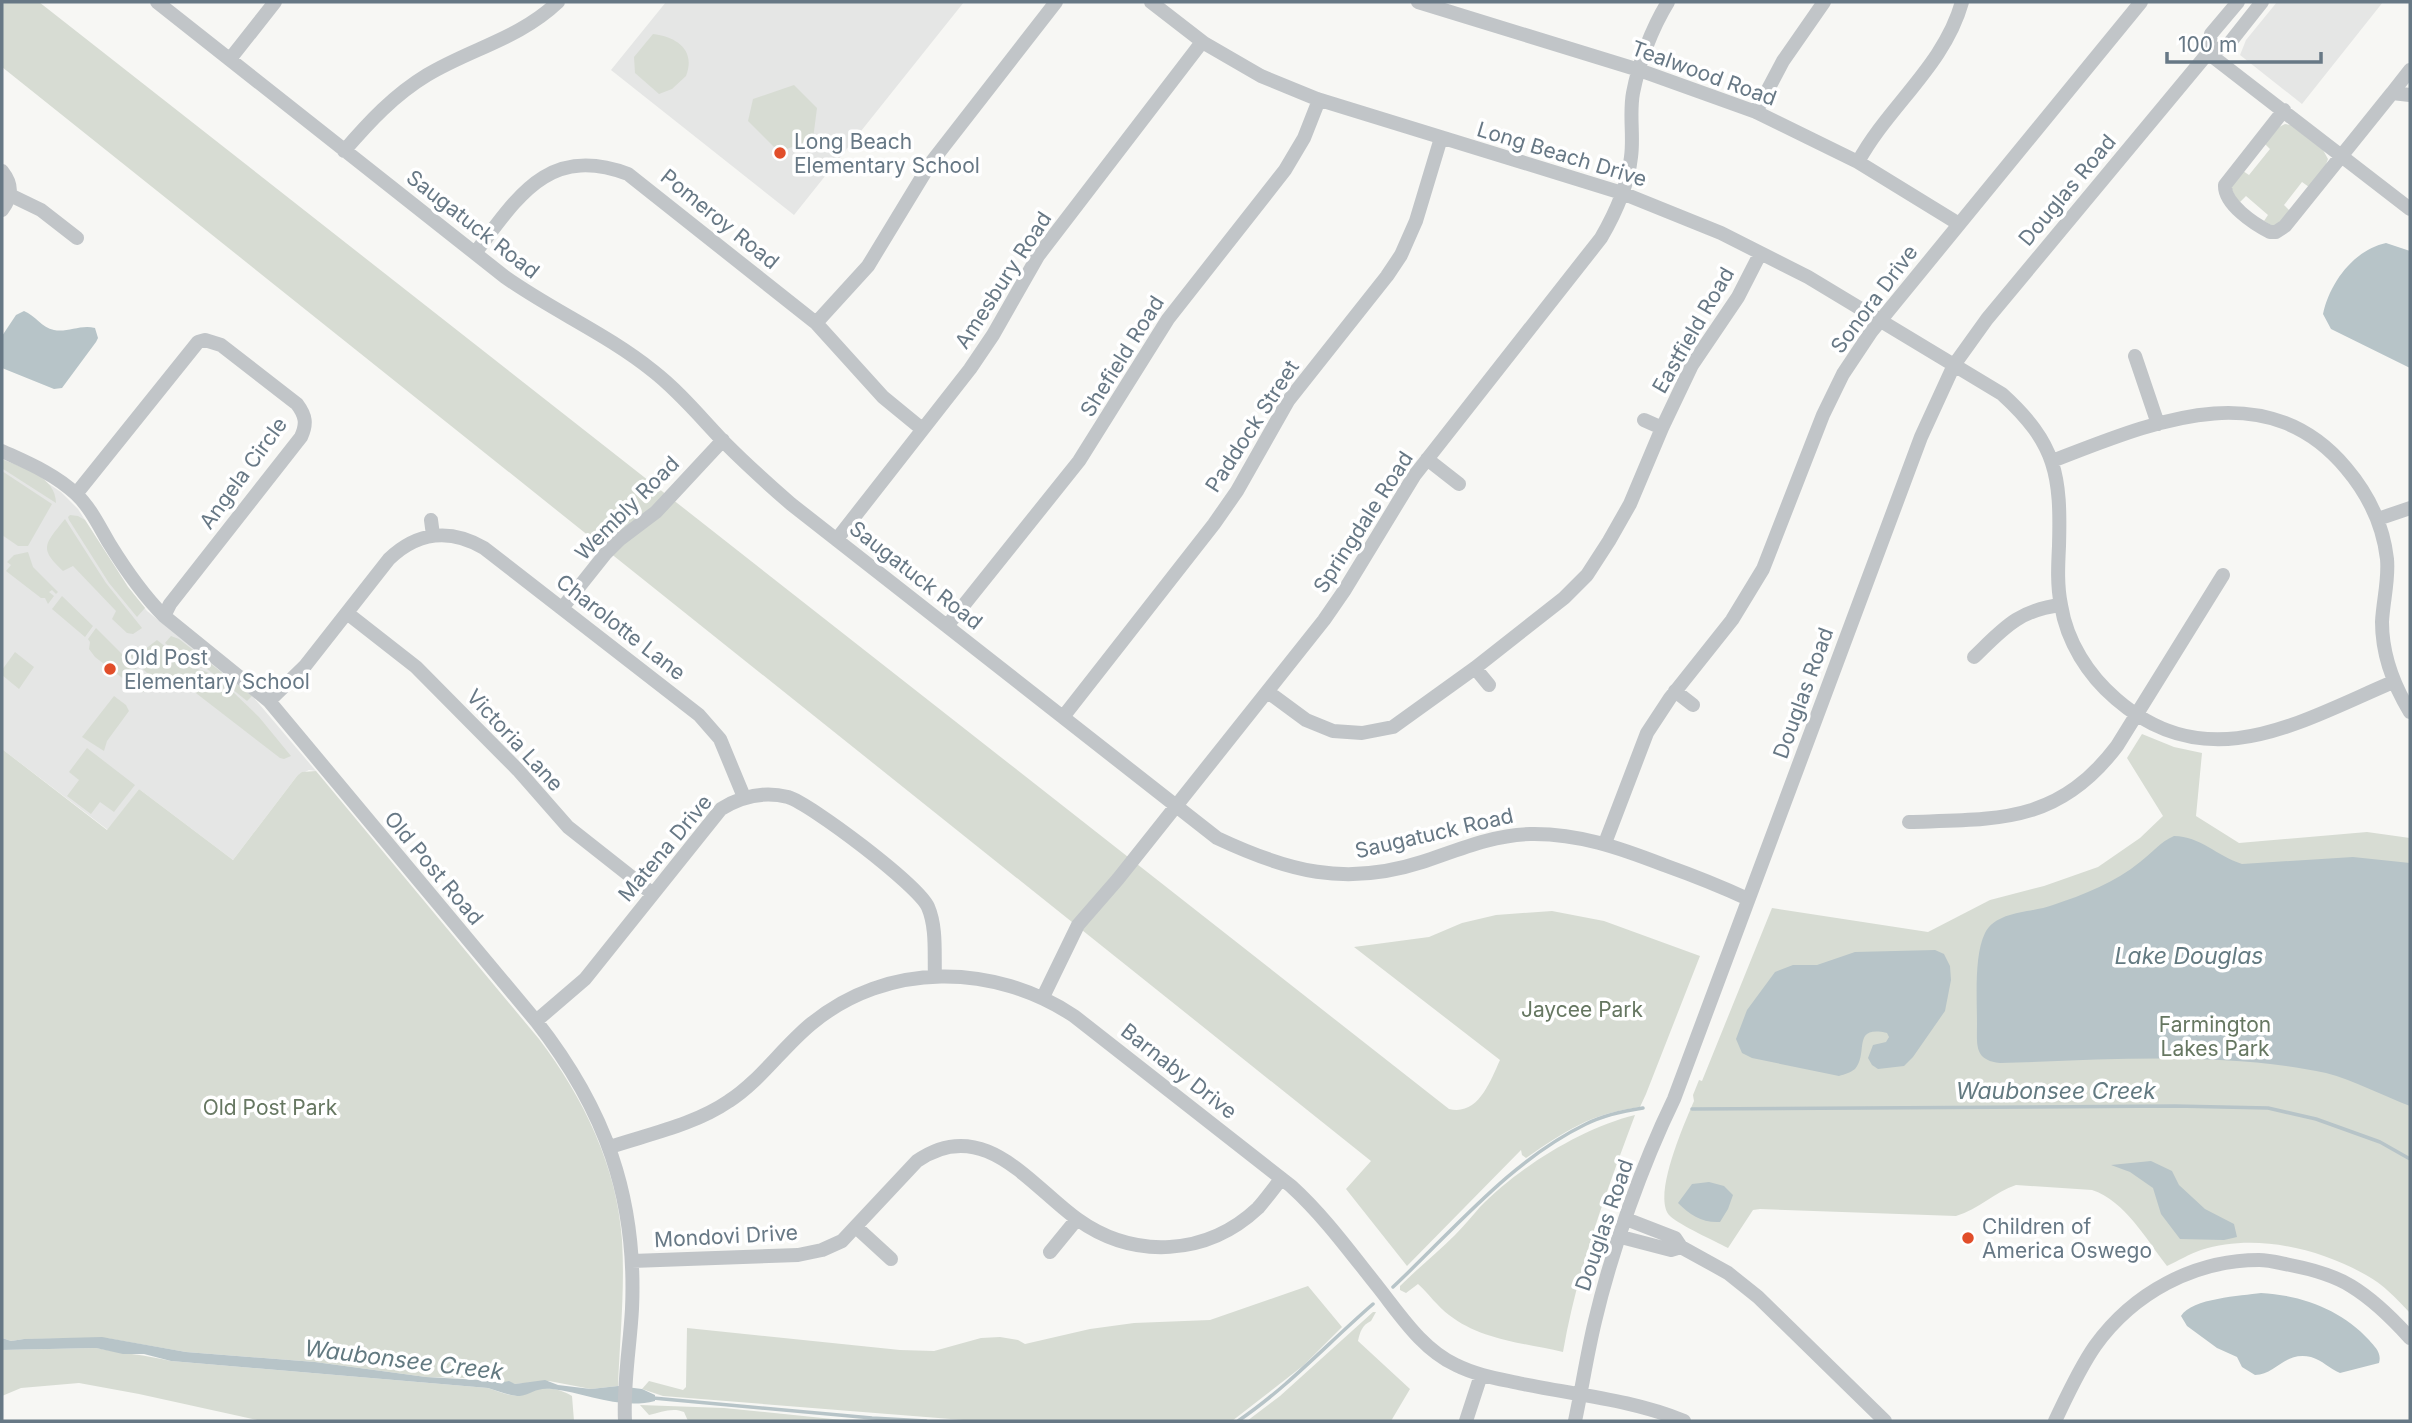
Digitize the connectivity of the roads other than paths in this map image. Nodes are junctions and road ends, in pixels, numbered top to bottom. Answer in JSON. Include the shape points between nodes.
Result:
{"nodes":[{"id":1,"x":157,"y":2,"type":"edge"},
{"id":2,"x":275,"y":2,"type":"edge"},
{"id":3,"x":558,"y":2,"type":"edge"},
{"id":4,"x":1056,"y":2,"type":"edge"},
{"id":5,"x":1151,"y":2,"type":"edge"},
{"id":6,"x":1418,"y":2,"type":"edge"},
{"id":7,"x":1668,"y":2,"type":"edge"},
{"id":8,"x":1825,"y":2,"type":"edge"},
{"id":9,"x":1962,"y":2,"type":"edge"},
{"id":10,"x":2141,"y":2,"type":"edge"},
{"id":11,"x":2238,"y":2,"type":"edge"},
{"id":12,"x":2262,"y":2,"type":"edge"},
{"id":13,"x":1473,"y":9,"type":"edge"},
{"id":14,"x":1202,"y":42,"type":"junction"},
{"id":15,"x":2208,"y":53,"type":"junction"},
{"id":16,"x":230,"y":59,"type":"junction"},
{"id":17,"x":1639,"y":70,"type":"junction"},
{"id":18,"x":2410,"y":70,"type":"edge"},
{"id":19,"x":2392,"y":93,"type":"junction"},
{"id":20,"x":2410,"y":95,"type":"edge"},
{"id":21,"x":1319,"y":100,"type":"junction"},
{"id":22,"x":2284,"y":110,"type":"junction"},
{"id":23,"x":1756,"y":112,"type":"junction"},
{"id":24,"x":1441,"y":138,"type":"junction"},
{"id":25,"x":344,"y":151,"type":"junction"},
{"id":26,"x":2342,"y":156,"type":"junction"},
{"id":27,"x":1858,"y":162,"type":"junction"},
{"id":28,"x":2,"y":171,"type":"edge"},
{"id":29,"x":1622,"y":193,"type":"junction"},
{"id":30,"x":10,"y":195,"type":"junction"},
{"id":31,"x":2410,"y":209,"type":"edge"},
{"id":32,"x":2,"y":210,"type":"edge"},
{"id":33,"x":1959,"y":224,"type":"junction"},
{"id":34,"x":77,"y":238,"type":"dead end"},
{"id":35,"x":475,"y":253,"type":"junction"},
{"id":36,"x":1760,"y":254,"type":"junction"},
{"id":37,"x":1881,"y":321,"type":"junction"},
{"id":38,"x":816,"y":323,"type":"junction"},
{"id":39,"x":2135,"y":356,"type":"dead end"},
{"id":40,"x":1954,"y":365,"type":"junction"},
{"id":41,"x":1644,"y":420,"type":"dead end"},
{"id":42,"x":2158,"y":424,"type":"junction"},
{"id":43,"x":1662,"y":428,"type":"junction"},
{"id":44,"x":922,"y":429,"type":"junction"},
{"id":45,"x":723,"y":440,"type":"junction"},
{"id":46,"x":2,"y":451,"type":"edge"},
{"id":47,"x":1427,"y":459,"type":"junction"},
{"id":48,"x":2052,"y":461,"type":"junction"},
{"id":49,"x":1459,"y":484,"type":"dead end"},
{"id":50,"x":76,"y":494,"type":"junction"},
{"id":51,"x":2410,"y":508,"type":"edge"},
{"id":52,"x":2378,"y":519,"type":"junction"},
{"id":53,"x":837,"y":539,"type":"junction"},
{"id":54,"x":2223,"y":575,"type":"dead end"},
{"id":55,"x":2060,"y":605,"type":"junction"},
{"id":56,"x":563,"y":607,"type":"junction"},
{"id":57,"x":347,"y":613,"type":"junction"},
{"id":58,"x":164,"y":616,"type":"junction"},
{"id":59,"x":947,"y":626,"type":"junction"},
{"id":60,"x":1974,"y":657,"type":"dead end"},
{"id":61,"x":1475,"y":668,"type":"junction"},
{"id":62,"x":2393,"y":682,"type":"junction"},
{"id":63,"x":1489,"y":685,"type":"dead end"},
{"id":64,"x":1675,"y":691,"type":"junction"},
{"id":65,"x":1268,"y":692,"type":"junction"},
{"id":66,"x":269,"y":701,"type":"junction"},
{"id":67,"x":1693,"y":705,"type":"dead end"},
{"id":68,"x":2410,"y":712,"type":"edge"},
{"id":69,"x":1063,"y":716,"type":"junction"},
{"id":70,"x":2137,"y":716,"type":"junction"},
{"id":71,"x":744,"y":797,"type":"junction"},
{"id":72,"x":1176,"y":806,"type":"junction"},
{"id":73,"x":1909,"y":822,"type":"dead end"},
{"id":74,"x":1605,"y":843,"type":"junction"},
{"id":75,"x":653,"y":894,"type":"junction"},
{"id":76,"x":1748,"y":899,"type":"junction"},
{"id":77,"x":935,"y":976,"type":"junction"},
{"id":78,"x":1042,"y":997,"type":"junction"},
{"id":79,"x":536,"y":1021,"type":"junction"},
{"id":80,"x":610,"y":1147,"type":"junction"},
{"id":81,"x":1281,"y":1179,"type":"junction"},
{"id":82,"x":1077,"y":1219,"type":"junction"},
{"id":83,"x":1626,"y":1219,"type":"junction"},
{"id":84,"x":856,"y":1227,"type":"junction"},
{"id":85,"x":1621,"y":1237,"type":"junction"},
{"id":86,"x":1681,"y":1247,"type":"junction"},
{"id":87,"x":1050,"y":1252,"type":"dead end"},
{"id":88,"x":891,"y":1259,"type":"dead end"},
{"id":89,"x":632,"y":1261,"type":"junction"},
{"id":90,"x":2410,"y":1338,"type":"edge"},
{"id":91,"x":1481,"y":1375,"type":"junction"},
{"id":92,"x":1580,"y":1395,"type":"junction"},
{"id":93,"x":625,"y":1415,"type":"edge"},
{"id":94,"x":1466,"y":1421,"type":"edge"},
{"id":95,"x":1575,"y":1421,"type":"edge"},
{"id":96,"x":1684,"y":1421,"type":"edge"},
{"id":97,"x":1885,"y":1421,"type":"edge"},
{"id":98,"x":2055,"y":1421,"type":"edge"}],
"edges":[{"from":1,"to":16,"type":"street","name":"Saugatuck Road"},
{"from":2,"to":16,"type":"street"},
{"from":3,"to":25,"type":"street","via":[[512,36],[406,88]]},
{"from":4,"to":38,"type":"street","via":[[930,164],[868,266]]},
{"from":5,"to":14,"type":"street","name":"Long Beach Drive"},
{"from":6,"to":13,"type":"street","name":"Tealwood Road"},
{"from":7,"to":17,"type":"street","name":"Springdale Road"},
{"from":8,"to":23,"type":"street","via":[[1783,61]]},
{"from":9,"to":27,"type":"street","via":[[1939,53]]},
{"from":10,"to":33,"type":"street","name":"Sonora Drive"},
{"from":11,"to":15,"type":"street","name":"Douglas Road","via":[[2211,34]]},
{"from":12,"to":15,"type":"street","name":"Douglas Road","via":[[2228,45]]},
{"from":13,"to":17,"type":"street","name":"Tealwood Road"},
{"from":14,"to":21,"type":"street","name":"Long Beach Drive","via":[[1261,76]]},
{"from":14,"to":44,"type":"street","name":"Amesbury Road","via":[[1038,256],[993,335]]},
{"from":15,"to":22,"type":"street"},
{"from":15,"to":40,"type":"street","name":"Douglas Road"},
{"from":16,"to":25,"type":"street","name":"Saugatuck Road"},
{"from":17,"to":23,"type":"street","name":"Tealwood Road"},
{"from":17,"to":29,"type":"street","name":"Springdale Road","via":[[1631,108],[1631,156]]},
{"from":18,"to":19,"type":"street"},
{"from":19,"to":20,"type":"street"},
{"from":19,"to":26,"type":"street"},
{"from":21,"to":24,"type":"street","name":"Long Beach Drive"},
{"from":21,"to":59,"type":"street","name":"Shefield Road","via":[[1289,163],[1168,319],[1079,461]]},
{"from":22,"to":26,"type":"street"},
{"from":22,"to":26,"type":"street","via":[[2225,185],[2227,198],[2243,212],[2270,232],[2281,230]]},
{"from":23,"to":27,"type":"street","name":"Tealwood Road"},
{"from":24,"to":29,"type":"street","name":"Long Beach Drive"},
{"from":24,"to":69,"type":"street","name":"Paddock Street","via":[[1413,230],[1389,274],[1288,401],[1214,524]]},
{"from":25,"to":35,"type":"street","name":"Saugatuck Road"},
{"from":26,"to":31,"type":"street"},
{"from":27,"to":33,"type":"street","name":"Tealwood Road"},
{"from":28,"to":30,"type":"street","via":[[10,183]]},
{"from":29,"to":36,"type":"street","name":"Long Beach Drive"},
{"from":29,"to":47,"type":"street","name":"Springdale Road","via":[[1609,225],[1589,255]]},
{"from":30,"to":32,"type":"street"},
{"from":30,"to":34,"type":"street","via":[[41,210]]},
{"from":33,"to":37,"type":"street","name":"Sonora Drive"},
{"from":35,"to":38,"type":"street","name":"Pomeroy Road","via":[[541,178],[567,167],[597,165],[628,174],[646,186]]},
{"from":35,"to":45,"type":"street","name":"Saugatuck Road","via":[[535,298],[599,332],[654,372]]},
{"from":36,"to":37,"type":"street","name":"Long Beach Drive"},
{"from":36,"to":43,"type":"street","name":"Eastfield Road","via":[[1738,297],[1692,365]]},
{"from":37,"to":40,"type":"street","name":"Long Beach Drive"},
{"from":37,"to":64,"type":"street","name":"Sonora Drive","via":[[1843,374],[1823,415],[1763,569],[1732,620]]},
{"from":38,"to":44,"type":"street","name":"Pomeroy Road","via":[[875,389]]},
{"from":39,"to":42,"type":"street"},
{"from":40,"to":48,"type":"street","name":"Long Beach Drive","via":[[2002,394],[2024,414]]},
{"from":40,"to":76,"type":"street","name":"Douglas Road","via":[[1921,437]]},
{"from":41,"to":43,"type":"street","name":"Eastfield Road"},
{"from":42,"to":48,"type":"street"},
{"from":42,"to":52,"type":"street","via":[[2233,411],[2274,419],[2310,436],[2338,458]]},
{"from":43,"to":61,"type":"street","name":"Eastfield Road","via":[[1630,504],[1587,575]]},
{"from":44,"to":53,"type":"street","name":"Amesbury Road"},
{"from":45,"to":53,"type":"street","name":"Saugatuck Road","via":[[759,477]]},
{"from":45,"to":56,"type":"street","name":"Wembly Road","via":[[656,512],[606,553]]},
{"from":46,"to":50,"type":"street","name":"Old Post Road","via":[[50,474]]},
{"from":47,"to":49,"type":"street"},
{"from":47,"to":65,"type":"street","name":"Springdale Road","via":[[1338,600]]},
{"from":48,"to":55,"type":"street","name":"Long Beach Drive","via":[[2060,502]]},
{"from":50,"to":58,"type":"street","name":"Old Post Road","via":[[137,585]]},
{"from":50,"to":58,"type":"street","name":"Angela Circle","via":[[198,342],[221,345],[297,404],[306,421],[301,438]]},
{"from":51,"to":52,"type":"street"},
{"from":52,"to":62,"type":"street","via":[[2387,559],[2382,622]]},
{"from":53,"to":59,"type":"street","name":"Saugatuck Road"},
{"from":54,"to":70,"type":"street"},
{"from":55,"to":60,"type":"street","via":[[2018,616]]},
{"from":55,"to":70,"type":"street","name":"Long Beach Drive","via":[[2098,684]]},
{"from":56,"to":57,"type":"street","name":"Charolotte Lane","via":[[477,544],[432,528],[389,559]]},
{"from":56,"to":71,"type":"street","name":"Charolotte Lane","via":[[710,726],[728,755]]},
{"from":57,"to":66,"type":"street","name":"Charolotte Lane","via":[[297,676]]},
{"from":57,"to":75,"type":"street","name":"Victoria Lane","via":[[426,677],[568,827]]},
{"from":58,"to":66,"type":"street","name":"Old Post Road"},
{"from":59,"to":69,"type":"street","name":"Saugatuck Road"},
{"from":61,"to":63,"type":"street"},
{"from":61,"to":65,"type":"street","name":"Eastfield Road","via":[[1393,727],[1362,733],[1333,731],[1306,720]]},
{"from":62,"to":68,"type":"street"},
{"from":62,"to":70,"type":"street","name":"Long Beach Drive","via":[[2248,738],[2210,740],[2176,735]]},
{"from":64,"to":67,"type":"street"},
{"from":64,"to":74,"type":"street","name":"Sonora Drive","via":[[1647,733]]},
{"from":65,"to":72,"type":"street","name":"Springdale Road"},
{"from":66,"to":79,"type":"street","name":"Old Post Road"},
{"from":69,"to":72,"type":"street","name":"Saugatuck Road"},
{"from":70,"to":73,"type":"street","via":[[2101,768],[2059,800],[2002,819]]},
{"from":71,"to":75,"type":"street","name":"Matena Drive","via":[[712,818]]},
{"from":71,"to":77,"type":"street","name":"Matena Drive","via":[[770,794],[797,800],[913,888],[931,916]]},
{"from":72,"to":74,"type":"street","name":"Saugatuck Road","via":[[1217,838],[1261,859],[1308,872],[1386,870],[1478,842],[1526,834]]},
{"from":72,"to":78,"type":"street","name":"Springdale Road","via":[[1078,925]]},
{"from":74,"to":76,"type":"street","name":"Saugatuck Road"},
{"from":75,"to":79,"type":"street","name":"Matena Drive","via":[[585,979]]},
{"from":76,"to":83,"type":"street","name":"Douglas Road"},
{"from":77,"to":78,"type":"street","name":"Barnaby Drive","via":[[973,977]]},
{"from":77,"to":80,"type":"street","name":"Barnaby Drive","via":[[891,983],[848,1000],[812,1023],[730,1101],[695,1119]]},
{"from":78,"to":81,"type":"street","name":"Barnaby Drive","via":[[1074,1016]]},
{"from":79,"to":80,"type":"street","name":"Old Post Road","via":[[579,1083]]},
{"from":80,"to":89,"type":"street","name":"Old Post Road","via":[[626,1207]]},
{"from":81,"to":82,"type":"street","name":"Mondovi Drive","via":[[1239,1223],[1181,1247],[1120,1242]]},
{"from":81,"to":91,"type":"street","name":"Barnaby Drive","via":[[1314,1207],[1413,1332],[1455,1365]]},
{"from":82,"to":84,"type":"street","name":"Mondovi Drive","via":[[1004,1158],[964,1146],[917,1161]]},
{"from":82,"to":87,"type":"street"},
{"from":83,"to":85,"type":"street","name":"Douglas Road"},
{"from":83,"to":86,"type":"street","via":[[1675,1238]]},
{"from":84,"to":88,"type":"street"},
{"from":84,"to":89,"type":"street","name":"Mondovi Drive","via":[[833,1246],[798,1255]]},
{"from":85,"to":86,"type":"street","via":[[1671,1250]]},
{"from":85,"to":92,"type":"street","name":"Douglas Road","via":[[1595,1320]]},
{"from":86,"to":97,"type":"street","via":[[1728,1273],[1758,1297]]},
{"from":89,"to":93,"type":"street","name":"Old Post Road"},
{"from":90,"to":98,"type":"street","via":[[2370,1299],[2309,1268],[2260,1260],[2215,1265],[2162,1285],[2114,1323],[2085,1362]]},
{"from":91,"to":92,"type":"street","name":"Barnaby Drive"},
{"from":91,"to":94,"type":"street"},
{"from":92,"to":95,"type":"street","name":"Douglas Road"},
{"from":92,"to":96,"type":"street","name":"Barnaby Drive","via":[[1655,1409]]}]}
